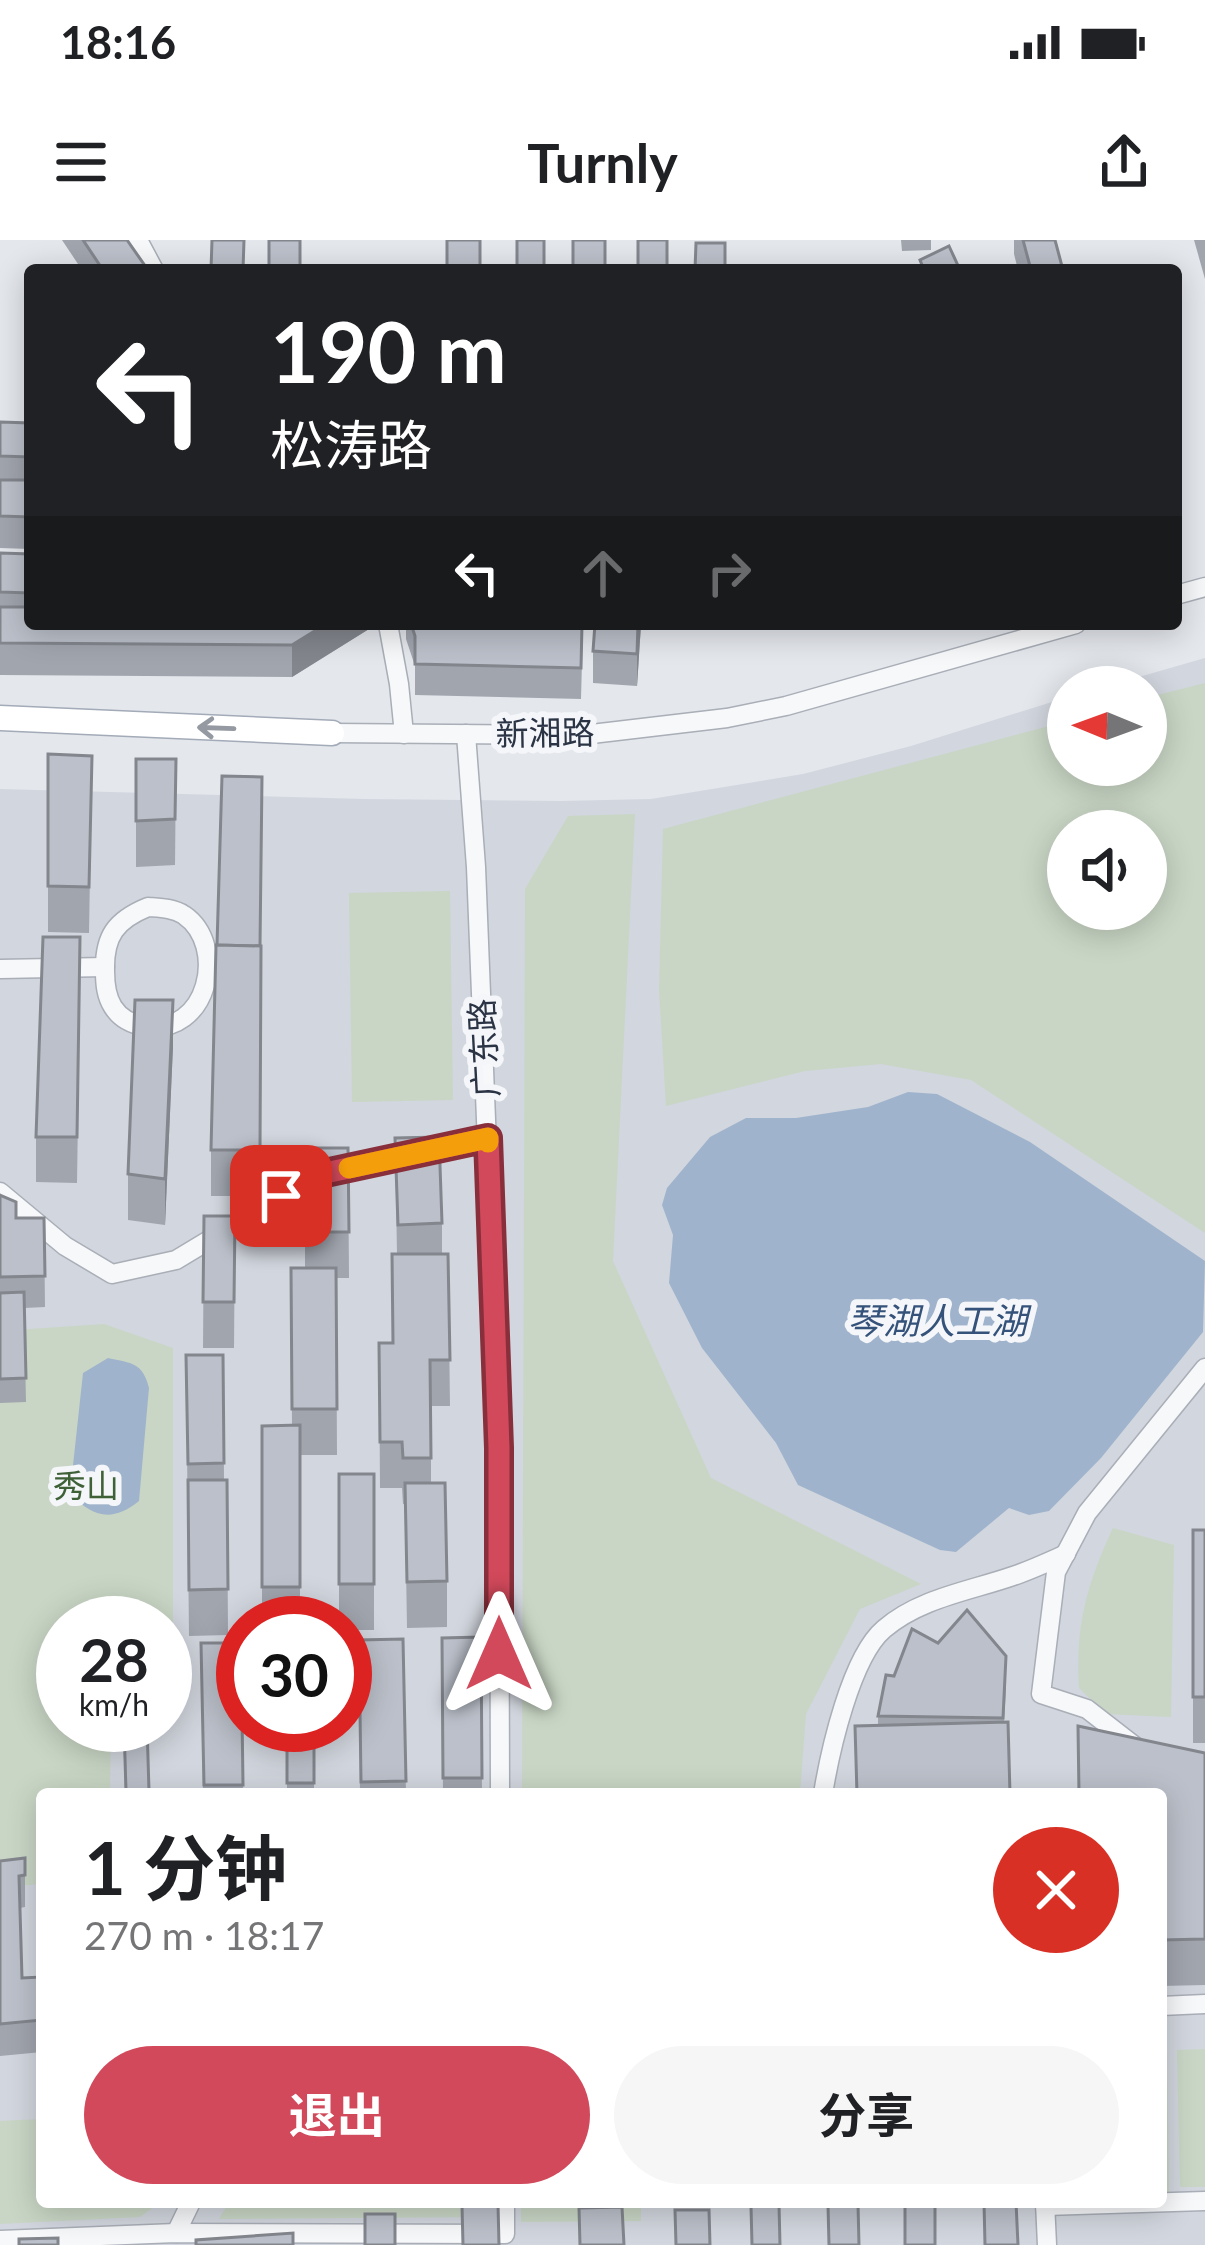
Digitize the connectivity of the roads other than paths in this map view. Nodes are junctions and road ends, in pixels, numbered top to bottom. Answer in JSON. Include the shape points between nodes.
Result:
{"nodes":[{"id":1,"x":389,"y":630,"type":"edge"},
{"id":2,"x":1055,"y":630,"type":"edge"},
{"id":3,"x":0,"y":718,"type":"edge"},
{"id":4,"x":332,"y":733,"type":"joint"},
{"id":5,"x":404,"y":734,"type":"junction"},
{"id":6,"x":466,"y":734,"type":"junction"},
{"id":7,"x":105,"y":967,"type":"junction"},
{"id":8,"x":0,"y":969,"type":"edge"},
{"id":9,"x":488,"y":1138,"type":"junction"},
{"id":10,"x":0,"y":1192,"type":"edge"},
{"id":11,"x":1205,"y":1368,"type":"edge"},
{"id":12,"x":1066,"y":1555,"type":"junction"},
{"id":13,"x":1148,"y":1756,"type":"edge"},
{"id":14,"x":500,"y":1788,"type":"edge"},
{"id":15,"x":824,"y":1788,"type":"edge"},
{"id":16,"x":1205,"y":2004,"type":"edge"},
{"id":17,"x":1167,"y":2006,"type":"edge"},
{"id":18,"x":1205,"y":2201,"type":"edge"},
{"id":19,"x":1167,"y":2202,"type":"edge"},
{"id":20,"x":188,"y":2208,"type":"edge"},
{"id":21,"x":505,"y":2208,"type":"edge"},
{"id":22,"x":1046,"y":2208,"type":"edge"},
{"id":23,"x":176,"y":2233,"type":"junction"},
{"id":24,"x":0,"y":2240,"type":"edge"},
{"id":25,"x":1047,"y":2245,"type":"edge"}],
"edges":[{"from":1,"to":5,"type":"street"},
{"from":2,"to":6,"type":"street","name":"新湘路","via":[[727,718],[583,735]]},
{"from":4,"to":3,"type":"main road","name":"新湘路","one_way":true},
{"from":4,"to":5,"type":"street","name":"新湘路"},
{"from":5,"to":6,"type":"street","name":"新湘路"},
{"from":6,"to":9,"type":"street","name":"广东路"},
{"from":7,"to":7,"type":"street","via":[[116,1012],[130,1023],[168,1026],[197,1008],[206,951],[187,917],[148,907],[115,929]]},
{"from":7,"to":8,"type":"street"},
{"from":9,"to":10,"type":"street","via":[[316,1175],[176,1259],[112,1274]]},
{"from":9,"to":14,"type":"street","name":"广东路"},
{"from":11,"to":12,"type":"street","via":[[1087,1513]]},
{"from":12,"to":13,"type":"street","via":[[1041,1694],[1087,1709]]},
{"from":12,"to":15,"type":"street","via":[[923,1605],[882,1630],[858,1668]]},
{"from":16,"to":17,"type":"street"},
{"from":18,"to":19,"type":"street"},
{"from":20,"to":23,"type":"street"},
{"from":21,"to":23,"type":"street","via":[[505,2234]]},
{"from":22,"to":25,"type":"street"},
{"from":23,"to":24,"type":"street"}]}
